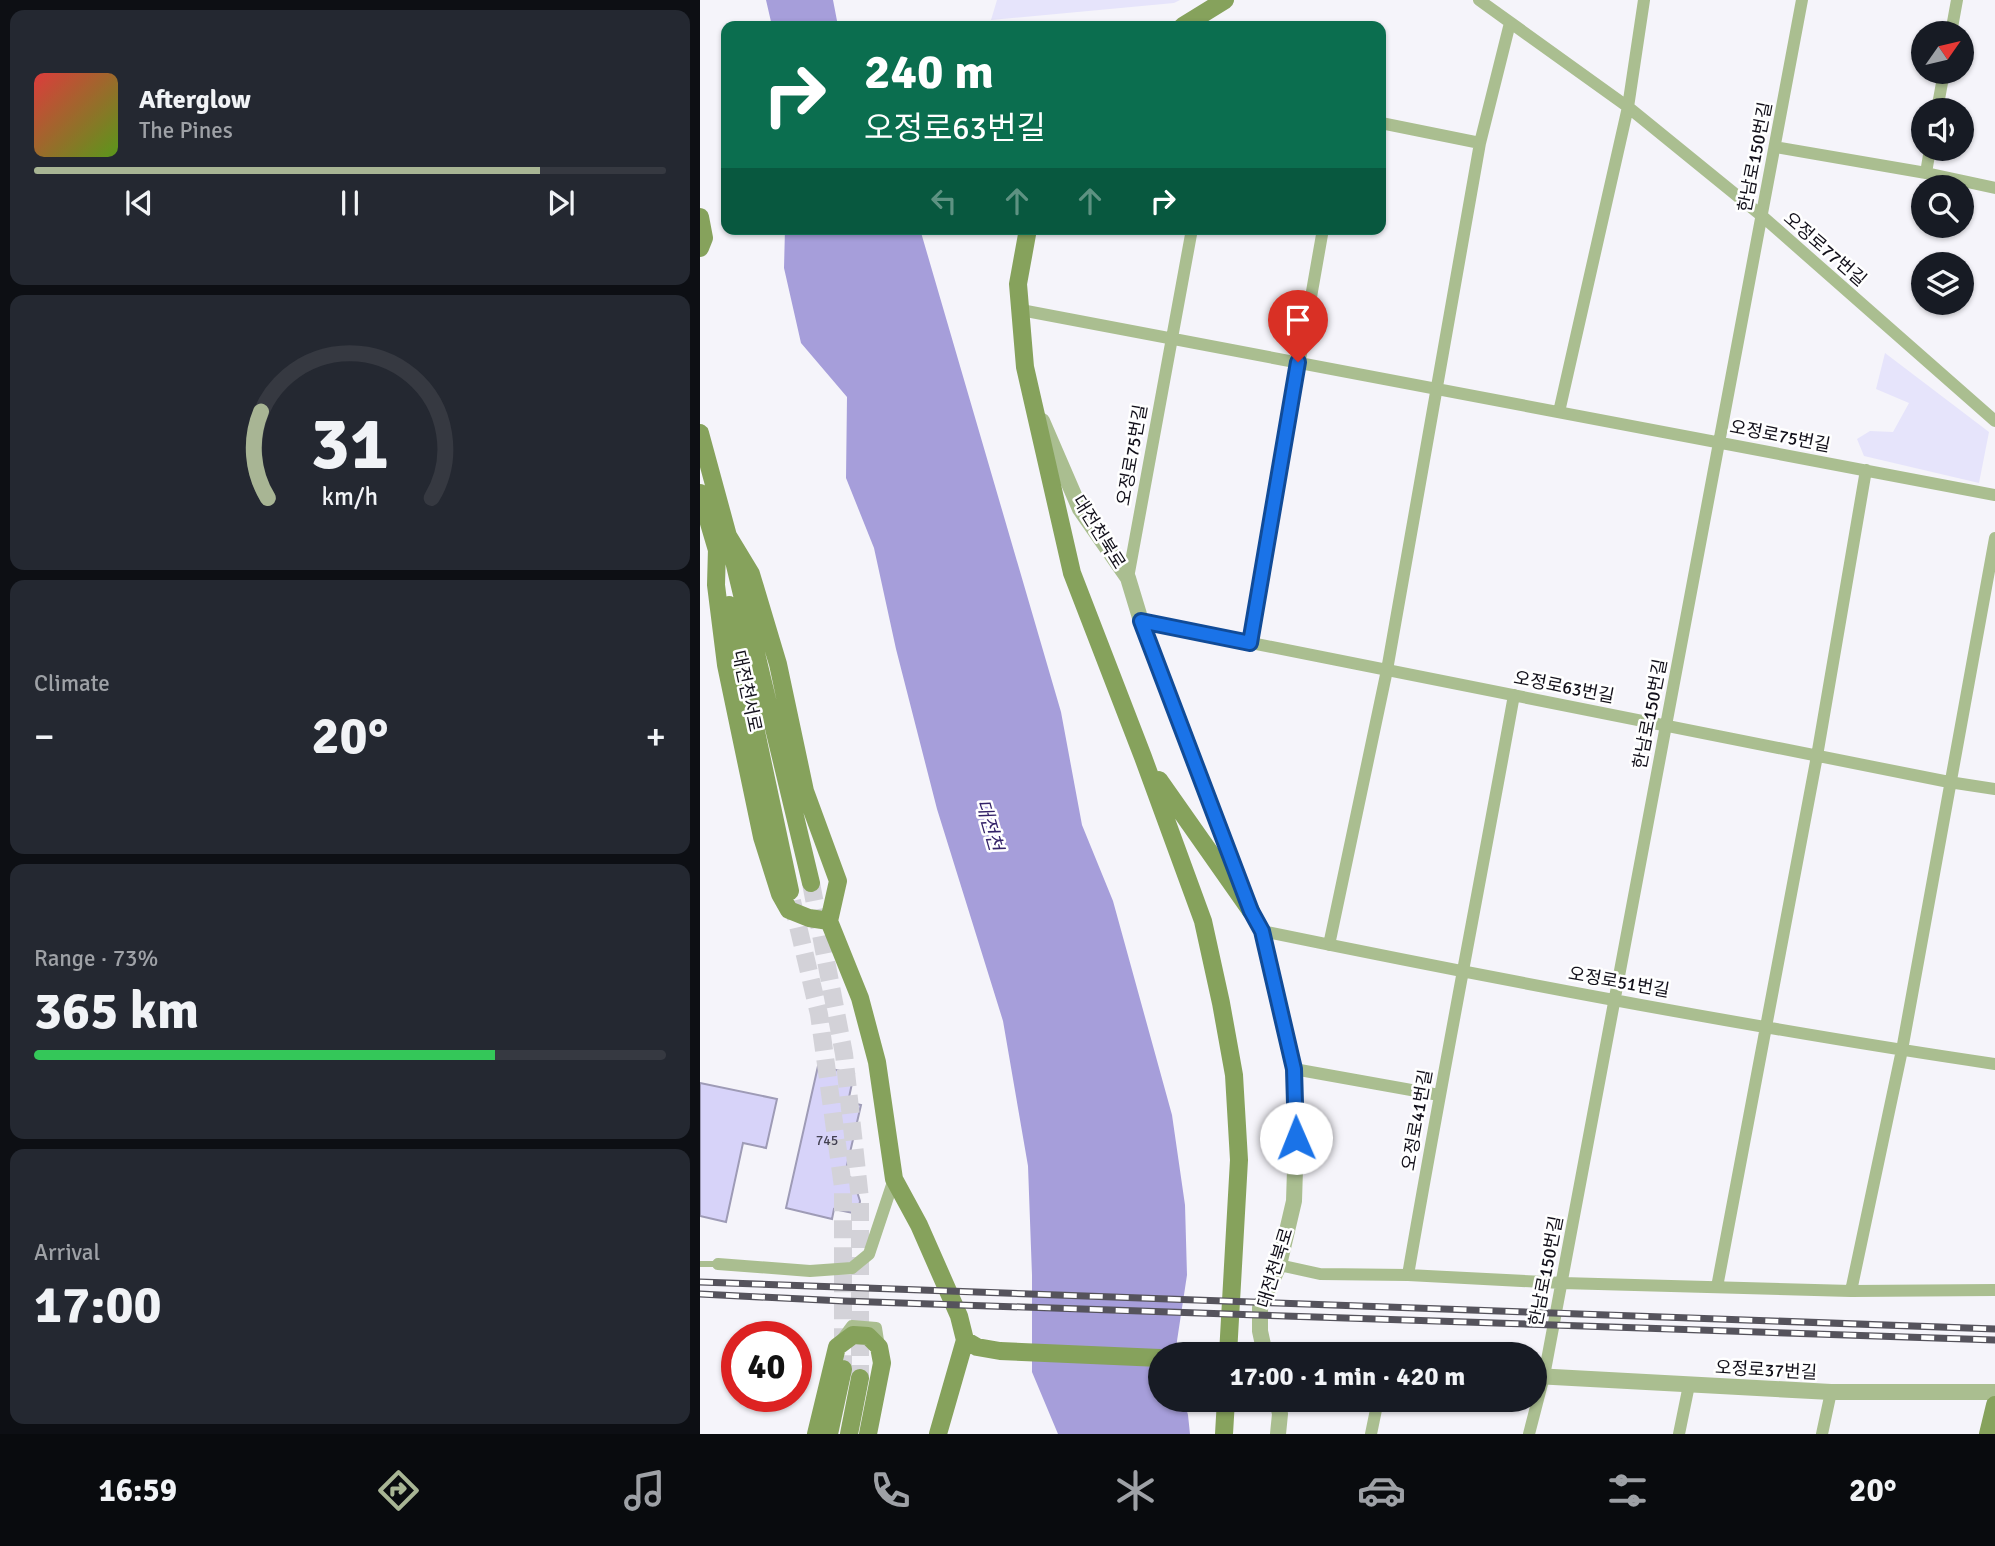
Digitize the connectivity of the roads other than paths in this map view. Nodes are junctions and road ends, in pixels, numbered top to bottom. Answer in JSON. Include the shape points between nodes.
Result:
{"nodes":[{"id":1,"x":1225,"y":0,"type":"edge"},
{"id":2,"x":1479,"y":0,"type":"edge"},
{"id":3,"x":1644,"y":0,"type":"edge"},
{"id":4,"x":1802,"y":0,"type":"edge"},
{"id":5,"x":1957,"y":0,"type":"edge"},
{"id":6,"x":1191,"y":21,"type":"edge"},
{"id":7,"x":1953,"y":21,"type":"edge"},
{"id":8,"x":1510,"y":23,"type":"junction"},
{"id":9,"x":1628,"y":107,"type":"junction"},
{"id":10,"x":1386,"y":124,"type":"edge"},
{"id":11,"x":1480,"y":143,"type":"junction"},
{"id":12,"x":1775,"y":147,"type":"junction"},
{"id":13,"x":1928,"y":161,"type":"edge"},
{"id":14,"x":1926,"y":173,"type":"junction"},
{"id":15,"x":1995,"y":188,"type":"edge"},
{"id":16,"x":1762,"y":216,"type":"junction"},
{"id":17,"x":700,"y":217,"type":"edge"},
{"id":18,"x":1027,"y":235,"type":"edge"},
{"id":19,"x":1191,"y":235,"type":"edge"},
{"id":20,"x":1322,"y":235,"type":"edge"},
{"id":21,"x":700,"y":248,"type":"edge"},
{"id":22,"x":1021,"y":310,"type":"junction"},
{"id":23,"x":1171,"y":338,"type":"junction"},
{"id":24,"x":1298,"y":362,"type":"junction"},
{"id":25,"x":1436,"y":388,"type":"junction"},
{"id":26,"x":1031,"y":397,"type":"junction"},
{"id":27,"x":1559,"y":412,"type":"junction"},
{"id":28,"x":1995,"y":421,"type":"edge"},
{"id":29,"x":700,"y":433,"type":"edge"},
{"id":30,"x":1719,"y":443,"type":"junction"},
{"id":31,"x":1866,"y":471,"type":"junction"},
{"id":32,"x":700,"y":493,"type":"edge"},
{"id":33,"x":1995,"y":495,"type":"edge"},
{"id":34,"x":1995,"y":538,"type":"edge"},
{"id":35,"x":722,"y":542,"type":"junction"},
{"id":36,"x":1128,"y":578,"type":"junction"},
{"id":37,"x":1141,"y":621,"type":"junction"},
{"id":38,"x":1250,"y":643,"type":"junction"},
{"id":39,"x":1387,"y":670,"type":"junction"},
{"id":40,"x":1514,"y":695,"type":"junction"},
{"id":41,"x":1666,"y":726,"type":"junction"},
{"id":42,"x":1817,"y":756,"type":"junction"},
{"id":43,"x":1143,"y":757,"type":"junction"},
{"id":44,"x":1949,"y":782,"type":"junction"},
{"id":45,"x":1995,"y":789,"type":"edge"},
{"id":46,"x":811,"y":883,"type":"tunnel mouth"},
{"id":47,"x":790,"y":891,"type":"tunnel mouth"},
{"id":48,"x":1251,"y":911,"type":"junction"},
{"id":49,"x":829,"y":921,"type":"junction"},
{"id":50,"x":1262,"y":931,"type":"junction"},
{"id":51,"x":1329,"y":945,"type":"junction"},
{"id":52,"x":1464,"y":971,"type":"junction"},
{"id":53,"x":1615,"y":999,"type":"junction"},
{"id":54,"x":1767,"y":1026,"type":"junction"},
{"id":55,"x":1902,"y":1050,"type":"junction"},
{"id":56,"x":1995,"y":1064,"type":"edge"},
{"id":57,"x":1294,"y":1069,"type":"junction"},
{"id":58,"x":1439,"y":1096,"type":"junction"},
{"id":59,"x":894,"y":1179,"type":"junction"},
{"id":60,"x":700,"y":1264,"type":"edge"},
{"id":61,"x":718,"y":1264,"type":"joint"},
{"id":62,"x":1279,"y":1265,"type":"junction"},
{"id":63,"x":1408,"y":1275,"type":"junction"},
{"id":64,"x":1562,"y":1283,"type":"junction"},
{"id":65,"x":1717,"y":1287,"type":"junction"},
{"id":66,"x":1995,"y":1290,"type":"edge"},
{"id":67,"x":1851,"y":1291,"type":"junction"},
{"id":68,"x":965,"y":1340,"type":"junction"},
{"id":69,"x":1229,"y":1342,"type":"edge"},
{"id":70,"x":1262,"y":1342,"type":"edge"},
{"id":71,"x":1547,"y":1344,"type":"edge"},
{"id":72,"x":1148,"y":1357,"type":"edge"},
{"id":73,"x":844,"y":1368,"type":"tunnel mouth"},
{"id":74,"x":1547,"y":1376,"type":"edge"},
{"id":75,"x":860,"y":1378,"type":"tunnel mouth"},
{"id":76,"x":1689,"y":1385,"type":"junction"},
{"id":77,"x":1830,"y":1392,"type":"junction"},
{"id":78,"x":1995,"y":1392,"type":"edge"},
{"id":79,"x":1995,"y":1407,"type":"edge"},
{"id":80,"x":874,"y":1409,"type":"junction"},
{"id":81,"x":1225,"y":1412,"type":"edge"},
{"id":82,"x":1280,"y":1412,"type":"edge"},
{"id":83,"x":1376,"y":1412,"type":"edge"},
{"id":84,"x":1533,"y":1412,"type":"edge"},
{"id":85,"x":1995,"y":1427,"type":"edge"},
{"id":86,"x":816,"y":1434,"type":"edge"},
{"id":87,"x":829,"y":1434,"type":"edge"},
{"id":88,"x":849,"y":1434,"type":"edge"},
{"id":89,"x":868,"y":1434,"type":"edge"},
{"id":90,"x":878,"y":1434,"type":"edge"},
{"id":91,"x":938,"y":1434,"type":"edge"},
{"id":92,"x":1224,"y":1434,"type":"edge"},
{"id":93,"x":1278,"y":1434,"type":"edge"},
{"id":94,"x":1371,"y":1434,"type":"edge"},
{"id":95,"x":1530,"y":1434,"type":"edge"},
{"id":96,"x":1679,"y":1434,"type":"edge"},
{"id":97,"x":1822,"y":1434,"type":"edge"},
{"id":98,"x":1989,"y":1434,"type":"edge"}],
"edges":[{"from":1,"to":6,"type":"main road"},
{"from":2,"to":8,"type":"street","name":"오정로77번길"},
{"from":3,"to":9,"type":"street"},
{"from":4,"to":12,"type":"street","name":"한남로150번길"},
{"from":5,"to":7,"type":"street"},
{"from":8,"to":9,"type":"street","name":"오정로77번길"},
{"from":8,"to":11,"type":"street"},
{"from":9,"to":16,"type":"street","name":"오정로77번길"},
{"from":9,"to":27,"type":"street"},
{"from":10,"to":11,"type":"street"},
{"from":11,"to":25,"type":"street"},
{"from":12,"to":14,"type":"street"},
{"from":12,"to":16,"type":"street","name":"한남로150번길"},
{"from":13,"to":14,"type":"street"},
{"from":14,"to":15,"type":"street"},
{"from":16,"to":28,"type":"street","name":"오정로77번길"},
{"from":16,"to":30,"type":"street","name":"한남로150번길"},
{"from":17,"to":21,"type":"main road","via":[[704,238]]},
{"from":18,"to":22,"type":"main road","name":"대전천북로","via":[[1018,284]]},
{"from":19,"to":23,"type":"street","name":"오정로75번길"},
{"from":20,"to":24,"type":"street"},
{"from":22,"to":23,"type":"street","name":"오정로75번길"},
{"from":22,"to":26,"type":"main road","name":"대전천북로"},
{"from":23,"to":24,"type":"street","name":"오정로75번길"},
{"from":23,"to":36,"type":"street","name":"오정로75번길"},
{"from":24,"to":25,"type":"street","name":"오정로75번길"},
{"from":24,"to":38,"type":"street"},
{"from":25,"to":27,"type":"street","name":"오정로75번길"},
{"from":25,"to":39,"type":"street"},
{"from":26,"to":36,"type":"street","name":"대전천북로","via":[[1080,509]]},
{"from":26,"to":43,"type":"main road","via":[[1072,573]]},
{"from":27,"to":30,"type":"street","name":"오정로75번길"},
{"from":29,"to":35,"type":"main road"},
{"from":30,"to":31,"type":"street","name":"오정로75번길"},
{"from":30,"to":41,"type":"street","name":"한남로150번길"},
{"from":31,"to":33,"type":"street","name":"오정로75번길"},
{"from":31,"to":42,"type":"street"},
{"from":32,"to":35,"type":"main road","name":"대전천서로"},
{"from":34,"to":44,"type":"street"},
{"from":35,"to":46,"type":"main road"},
{"from":35,"to":47,"type":"main road","name":"대전천서로"},
{"from":35,"to":49,"type":"main road","via":[[751,574],[778,664],[805,791],[838,881]]},
{"from":35,"to":49,"type":"main road","via":[[716,585],[726,665],[762,837],[789,910]]},
{"from":36,"to":37,"type":"street","name":"대전천북로"},
{"from":37,"to":38,"type":"street","name":"오정로63번길"},
{"from":37,"to":48,"type":"street","name":"대전천북로"},
{"from":38,"to":39,"type":"street","name":"오정로63번길"},
{"from":39,"to":40,"type":"street","name":"오정로63번길"},
{"from":39,"to":51,"type":"street"},
{"from":40,"to":41,"type":"street","name":"오정로63번길"},
{"from":40,"to":52,"type":"street"},
{"from":41,"to":42,"type":"street","name":"오정로63번길"},
{"from":41,"to":53,"type":"street","name":"한남로150번길"},
{"from":42,"to":44,"type":"street","name":"오정로63번길"},
{"from":42,"to":54,"type":"street"},
{"from":43,"to":48,"type":"main road"},
{"from":43,"to":69,"type":"main road","via":[[1203,921],[1234,1075],[1239,1160]]},
{"from":44,"to":45,"type":"street","name":"오정로63번길"},
{"from":44,"to":55,"type":"street"},
{"from":48,"to":50,"type":"street","name":"대전천북로"},
{"from":49,"to":59,"type":"main road","via":[[860,998],[877,1062]]},
{"from":50,"to":51,"type":"street","name":"오정로51번길"},
{"from":50,"to":57,"type":"street","name":"대전천북로"},
{"from":51,"to":52,"type":"street","name":"오정로51번길"},
{"from":52,"to":53,"type":"street","name":"오정로51번길"},
{"from":52,"to":58,"type":"street","name":"오정로41번길"},
{"from":53,"to":54,"type":"street","name":"오정로51번길"},
{"from":53,"to":64,"type":"street","name":"한남로150번길"},
{"from":54,"to":55,"type":"street","name":"오정로51번길"},
{"from":54,"to":65,"type":"street"},
{"from":55,"to":56,"type":"street","name":"오정로51번길"},
{"from":55,"to":67,"type":"street"},
{"from":57,"to":58,"type":"street"},
{"from":57,"to":62,"type":"street","name":"대전천북로","via":[[1294,1201]]},
{"from":58,"to":63,"type":"street","name":"오정로41번길"},
{"from":59,"to":61,"type":"street","via":[[869,1254],[852,1268],[810,1271]]},
{"from":59,"to":68,"type":"main road","via":[[919,1225]]},
{"from":60,"to":61,"type":"lane"},
{"from":62,"to":63,"type":"street","via":[[1320,1274]]},
{"from":62,"to":70,"type":"street","name":"대전천북로","via":[[1260,1308]]},
{"from":63,"to":64,"type":"street"},
{"from":64,"to":65,"type":"street"},
{"from":64,"to":71,"type":"street","name":"한남로150번길"},
{"from":65,"to":67,"type":"street"},
{"from":66,"to":67,"type":"street"},
{"from":68,"to":72,"type":"main road","via":[[1000,1351]]},
{"from":68,"to":91,"type":"main road"},
{"from":73,"to":87,"type":"main road"},
{"from":74,"to":76,"type":"street","name":"오정로37번길"},
{"from":75,"to":88,"type":"main road"},
{"from":76,"to":77,"type":"street","name":"오정로37번길"},
{"from":76,"to":96,"type":"street"},
{"from":77,"to":78,"type":"street","name":"오정로37번길"},
{"from":77,"to":97,"type":"street"},
{"from":79,"to":85,"type":"lane"},
{"from":79,"to":98,"type":"main road"},
{"from":80,"to":86,"type":"main road","via":[[882,1363],[879,1347],[868,1336],[853,1335],[837,1347]]},
{"from":80,"to":89,"type":"main road"},
{"from":80,"to":90,"type":"main road"},
{"from":81,"to":92,"type":"main road"},
{"from":82,"to":93,"type":"street"},
{"from":83,"to":94,"type":"street"},
{"from":84,"to":95,"type":"street","name":"한남로150번길"}]}
